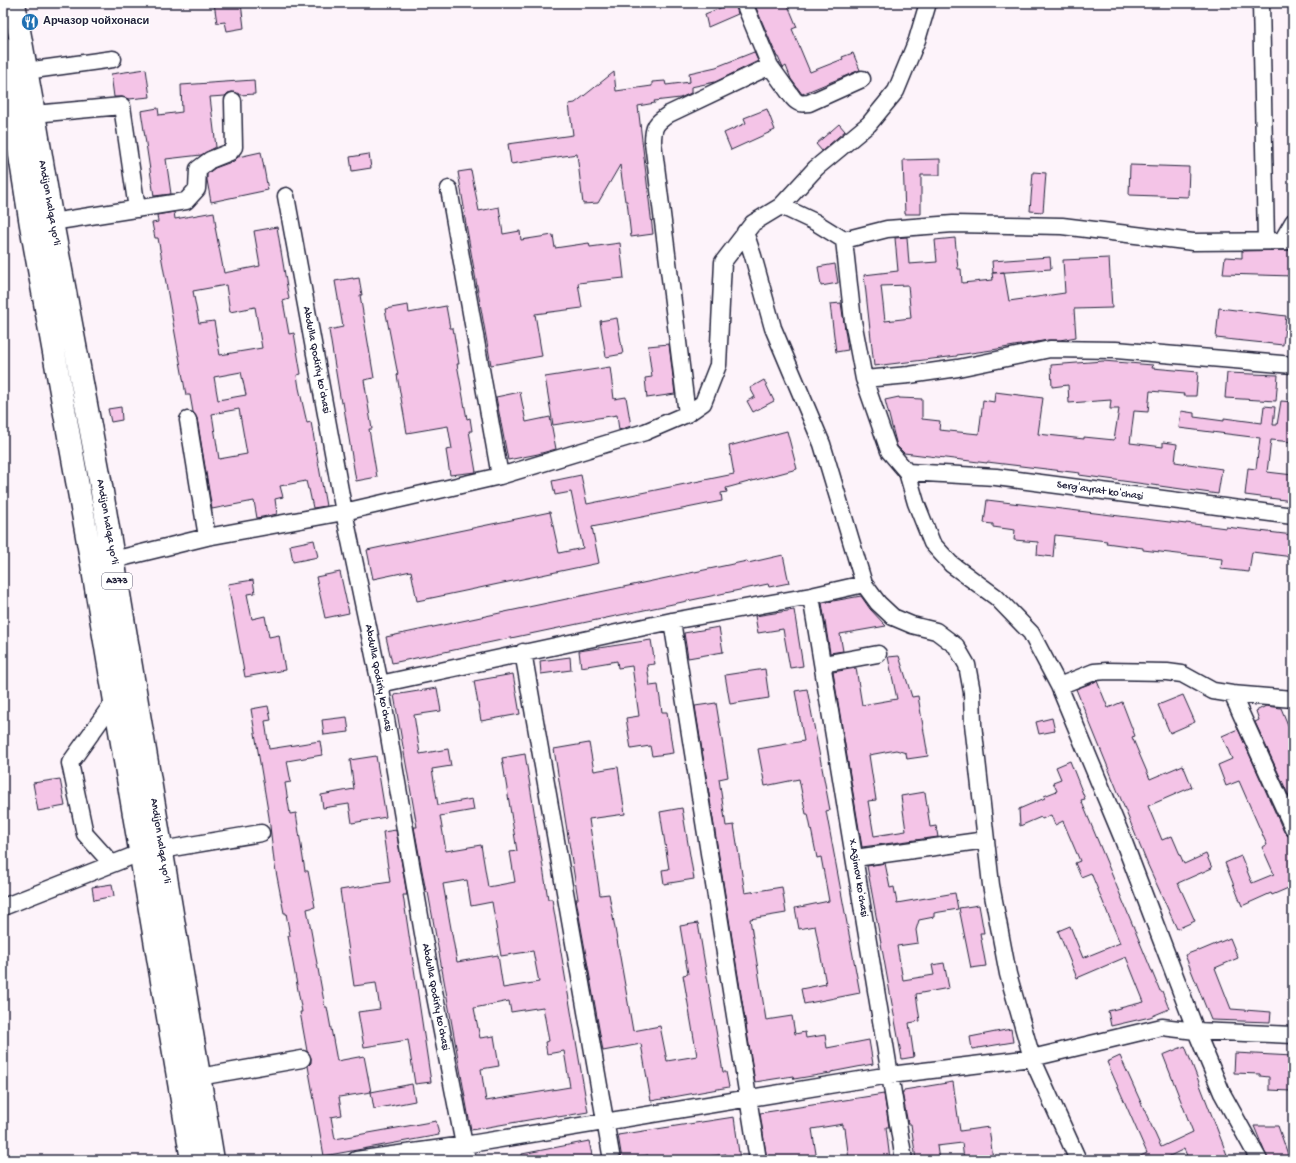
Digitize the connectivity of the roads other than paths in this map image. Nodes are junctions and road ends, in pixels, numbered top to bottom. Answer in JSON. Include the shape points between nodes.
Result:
{"nodes":[{"id":1,"x":14,"y":3,"type":"edge"},
{"id":2,"x":744,"y":3,"type":"edge"},
{"id":3,"x":928,"y":3,"type":"edge"},
{"id":4,"x":1261,"y":3,"type":"edge"},
{"id":5,"x":3,"y":48,"type":"edge"},
{"id":6,"x":113,"y":59,"type":"dead end"},
{"id":7,"x":770,"y":66,"type":"junction"},
{"id":8,"x":26,"y":71,"type":"junction"},
{"id":9,"x":862,"y":79,"type":"dead end"},
{"id":10,"x":232,"y":102,"type":"dead end"},
{"id":11,"x":34,"y":114,"type":"junction"},
{"id":12,"x":449,"y":189,"type":"dead end"},
{"id":13,"x":286,"y":196,"type":"dead end"},
{"id":14,"x":781,"y":206,"type":"junction"},
{"id":15,"x":137,"y":209,"type":"junction"},
{"id":16,"x":52,"y":222,"type":"junction"},
{"id":17,"x":1293,"y":222,"type":"edge"},
{"id":18,"x":745,"y":232,"type":"junction"},
{"id":19,"x":844,"y":240,"type":"junction"},
{"id":20,"x":1266,"y":241,"type":"junction"},
{"id":21,"x":1288,"y":241,"type":"edge"},
{"id":22,"x":1293,"y":365,"type":"edge"},
{"id":23,"x":864,"y":379,"type":"junction"},
{"id":24,"x":687,"y":414,"type":"junction"},
{"id":25,"x":188,"y":420,"type":"dead end"},
{"id":26,"x":907,"y":472,"type":"junction"},
{"id":27,"x":500,"y":476,"type":"junction"},
{"id":28,"x":344,"y":512,"type":"junction"},
{"id":29,"x":1293,"y":516,"type":"edge"},
{"id":30,"x":207,"y":537,"type":"junction"},
{"id":31,"x":113,"y":560,"type":"junction"},
{"id":32,"x":864,"y":584,"type":"junction"},
{"id":33,"x":811,"y":596,"type":"junction"},
{"id":34,"x":672,"y":621,"type":"junction"},
{"id":35,"x":523,"y":652,"type":"junction"},
{"id":36,"x":878,"y":654,"type":"dead end"},
{"id":37,"x":822,"y":664,"type":"junction"},
{"id":38,"x":380,"y":684,"type":"junction"},
{"id":39,"x":1059,"y":686,"type":"junction"},
{"id":40,"x":1232,"y":694,"type":"junction"},
{"id":41,"x":1293,"y":698,"type":"edge"},
{"id":42,"x":115,"y":700,"type":"junction"},
{"id":43,"x":1293,"y":828,"type":"edge"},
{"id":44,"x":261,"y":833,"type":"dead end"},
{"id":45,"x":986,"y":840,"type":"junction"},
{"id":46,"x":161,"y":850,"type":"junction"},
{"id":47,"x":140,"y":853,"type":"junction"},
{"id":48,"x":854,"y":858,"type":"junction"},
{"id":49,"x":112,"y":864,"type":"junction"},
{"id":50,"x":3,"y":907,"type":"edge"},
{"id":51,"x":1196,"y":1031,"type":"junction"},
{"id":52,"x":1293,"y":1034,"type":"edge"},
{"id":53,"x":1032,"y":1058,"type":"junction"},
{"id":54,"x":302,"y":1059,"type":"dead end"},
{"id":55,"x":890,"y":1075,"type":"junction"},
{"id":56,"x":199,"y":1077,"type":"junction"},
{"id":57,"x":749,"y":1098,"type":"junction"},
{"id":58,"x":606,"y":1122,"type":"junction"},
{"id":59,"x":465,"y":1153,"type":"edge"},
{"id":60,"x":192,"y":1160,"type":"edge"},
{"id":61,"x":213,"y":1160,"type":"edge"},
{"id":62,"x":356,"y":1160,"type":"edge"},
{"id":63,"x":612,"y":1160,"type":"edge"},
{"id":64,"x":758,"y":1160,"type":"edge"},
{"id":65,"x":904,"y":1160,"type":"edge"},
{"id":66,"x":1078,"y":1160,"type":"edge"},
{"id":67,"x":1259,"y":1160,"type":"edge"}],
"edges":[{"from":1,"to":8,"type":"highway","name":"Andijon halqa yo‘li","number":"A373"},
{"from":2,"to":7,"type":"street"},
{"from":3,"to":14,"type":"street","via":[[917,40],[896,91],[869,124],[816,168]]},
{"from":4,"to":20,"type":"street"},
{"from":5,"to":42,"type":"highway","name":"Andijon halqa yo‘li","number":"A373"},
{"from":6,"to":8,"type":"street"},
{"from":7,"to":9,"type":"street","via":[[797,103],[802,104]]},
{"from":7,"to":24,"type":"street","via":[[669,114],[658,121],[653,131]]},
{"from":8,"to":11,"type":"highway","name":"Andijon halqa yo‘li","number":"A373"},
{"from":10,"to":15,"type":"street","via":[[234,147],[230,152],[210,160],[198,169],[197,189],[186,201]]},
{"from":11,"to":15,"type":"street","via":[[122,106]]},
{"from":11,"to":16,"type":"highway","name":"Andijon halqa yo‘li","number":"A373"},
{"from":12,"to":27,"type":"street"},
{"from":13,"to":28,"type":"street","name":"Abdulla Qodiriy koʻchasi"},
{"from":14,"to":18,"type":"street","via":[[753,222]]},
{"from":14,"to":19,"type":"street","via":[[815,222]]},
{"from":15,"to":16,"type":"street"},
{"from":16,"to":31,"type":"highway","name":"Andijon halqa yo‘li","number":"A373"},
{"from":17,"to":21,"type":"street"},
{"from":18,"to":24,"type":"street","via":[[723,262],[718,365],[703,403]]},
{"from":18,"to":32,"type":"street","via":[[773,328],[822,444]]},
{"from":19,"to":20,"type":"street","via":[[887,229],[953,224],[1062,226],[1193,242]]},
{"from":19,"to":23,"type":"street","via":[[853,321]]},
{"from":20,"to":21,"type":"street"},
{"from":22,"to":23,"type":"street","via":[[1116,350],[1050,349],[930,372]]},
{"from":23,"to":26,"type":"street","via":[[890,451]]},
{"from":24,"to":27,"type":"street","via":[[645,432]]},
{"from":25,"to":30,"type":"street"},
{"from":26,"to":29,"type":"street","name":"Sergʻayrat koʻchasi","via":[[996,477]]},
{"from":26,"to":39,"type":"street","via":[[932,543],[951,564],[996,597],[1031,633]]},
{"from":27,"to":28,"type":"street"},
{"from":28,"to":30,"type":"street"},
{"from":28,"to":38,"type":"street","name":"Abdulla Qodiriy koʻchasi"},
{"from":30,"to":31,"type":"street"},
{"from":31,"to":46,"type":"highway","name":"Andijon halqa yo‘li","number":"A373"},
{"from":32,"to":33,"type":"street"},
{"from":32,"to":45,"type":"street","via":[[878,603],[893,617],[936,631],[956,646],[967,665],[972,692],[973,724]]},
{"from":33,"to":34,"type":"street"},
{"from":33,"to":37,"type":"street","name":"X.Azimov koʻchasi"},
{"from":34,"to":35,"type":"street"},
{"from":34,"to":57,"type":"street"},
{"from":35,"to":38,"type":"street"},
{"from":35,"to":58,"type":"street"},
{"from":36,"to":37,"type":"street"},
{"from":37,"to":48,"type":"street","name":"X.Azimov koʻchasi"},
{"from":38,"to":59,"type":"street","name":"Abdulla Qodiriy koʻchasi"},
{"from":39,"to":40,"type":"street","via":[[1094,672],[1167,672],[1182,674],[1213,691]]},
{"from":39,"to":51,"type":"street","via":[[1122,837]]},
{"from":40,"to":41,"type":"street"},
{"from":40,"to":43,"type":"street"},
{"from":42,"to":47,"type":"highway","name":"Andijon halqa yo‘li","number":"A373"},
{"from":42,"to":49,"type":"street","via":[[70,763],[85,834]]},
{"from":44,"to":46,"type":"street"},
{"from":45,"to":48,"type":"street"},
{"from":45,"to":53,"type":"street","via":[[991,885],[1008,974]]},
{"from":46,"to":56,"type":"highway","name":"Andijon halqa yo‘li","number":"A373"},
{"from":47,"to":49,"type":"street"},
{"from":47,"to":60,"type":"highway","name":"Andijon halqa yo‘li","number":"A373"},
{"from":48,"to":55,"type":"street","name":"X.Azimov koʻchasi"},
{"from":49,"to":50,"type":"street"},
{"from":51,"to":52,"type":"street"},
{"from":51,"to":53,"type":"street","via":[[1162,1027]]},
{"from":51,"to":67,"type":"street","via":[[1222,1093]]},
{"from":53,"to":55,"type":"street"},
{"from":53,"to":66,"type":"street"},
{"from":54,"to":56,"type":"street"},
{"from":55,"to":57,"type":"street"},
{"from":55,"to":65,"type":"street","name":"X.Azimov koʻchasi"},
{"from":56,"to":61,"type":"highway","name":"Andijon halqa yo‘li","number":"A373"},
{"from":57,"to":58,"type":"street"},
{"from":57,"to":64,"type":"street"},
{"from":58,"to":59,"type":"street"},
{"from":58,"to":63,"type":"street"},
{"from":59,"to":62,"type":"street"}]}
